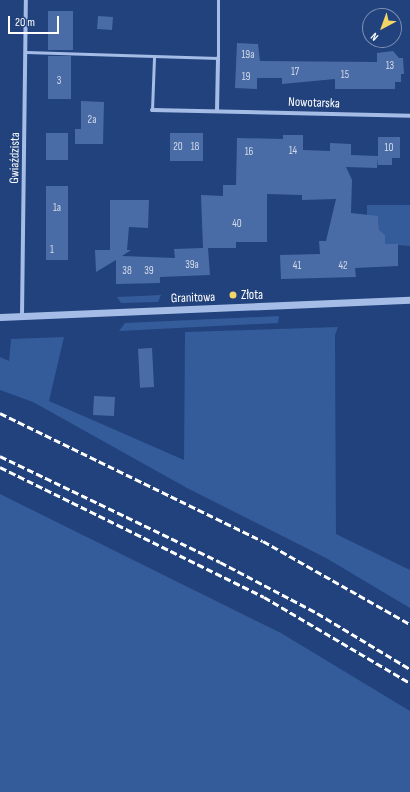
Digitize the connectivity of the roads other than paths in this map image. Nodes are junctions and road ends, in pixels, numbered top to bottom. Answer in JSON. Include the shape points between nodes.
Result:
{"nodes":[{"id":1,"x":26,"y":0,"type":"edge"},
{"id":2,"x":218,"y":0,"type":"edge"},
{"id":3,"x":26,"y":52,"type":"junction"},
{"id":4,"x":154,"y":57,"type":"junction"},
{"id":5,"x":218,"y":58,"type":"junction"},
{"id":6,"x":152,"y":110,"type":"joint"},
{"id":7,"x":217,"y":111,"type":"junction"},
{"id":8,"x":410,"y":116,"type":"edge"},
{"id":9,"x":410,"y":300,"type":"edge"},
{"id":10,"x":0,"y":317,"type":"edge"},
{"id":11,"x":22,"y":317,"type":"junction"}],
"edges":[{"from":1,"to":3,"type":"street","name":"Gwiaździsta"},
{"from":2,"to":5,"type":"lane"},
{"from":3,"to":4,"type":"lane"},
{"from":3,"to":11,"type":"street","name":"Gwiaździsta"},
{"from":4,"to":5,"type":"lane"},
{"from":4,"to":6,"type":"lane"},
{"from":5,"to":7,"type":"street"},
{"from":6,"to":7,"type":"street","name":"Nowotarska"},
{"from":7,"to":8,"type":"street","name":"Nowotarska"},
{"from":9,"to":11,"type":"street","name":"Granitowa"},
{"from":10,"to":11,"type":"street","name":"Granitowa"}]}
